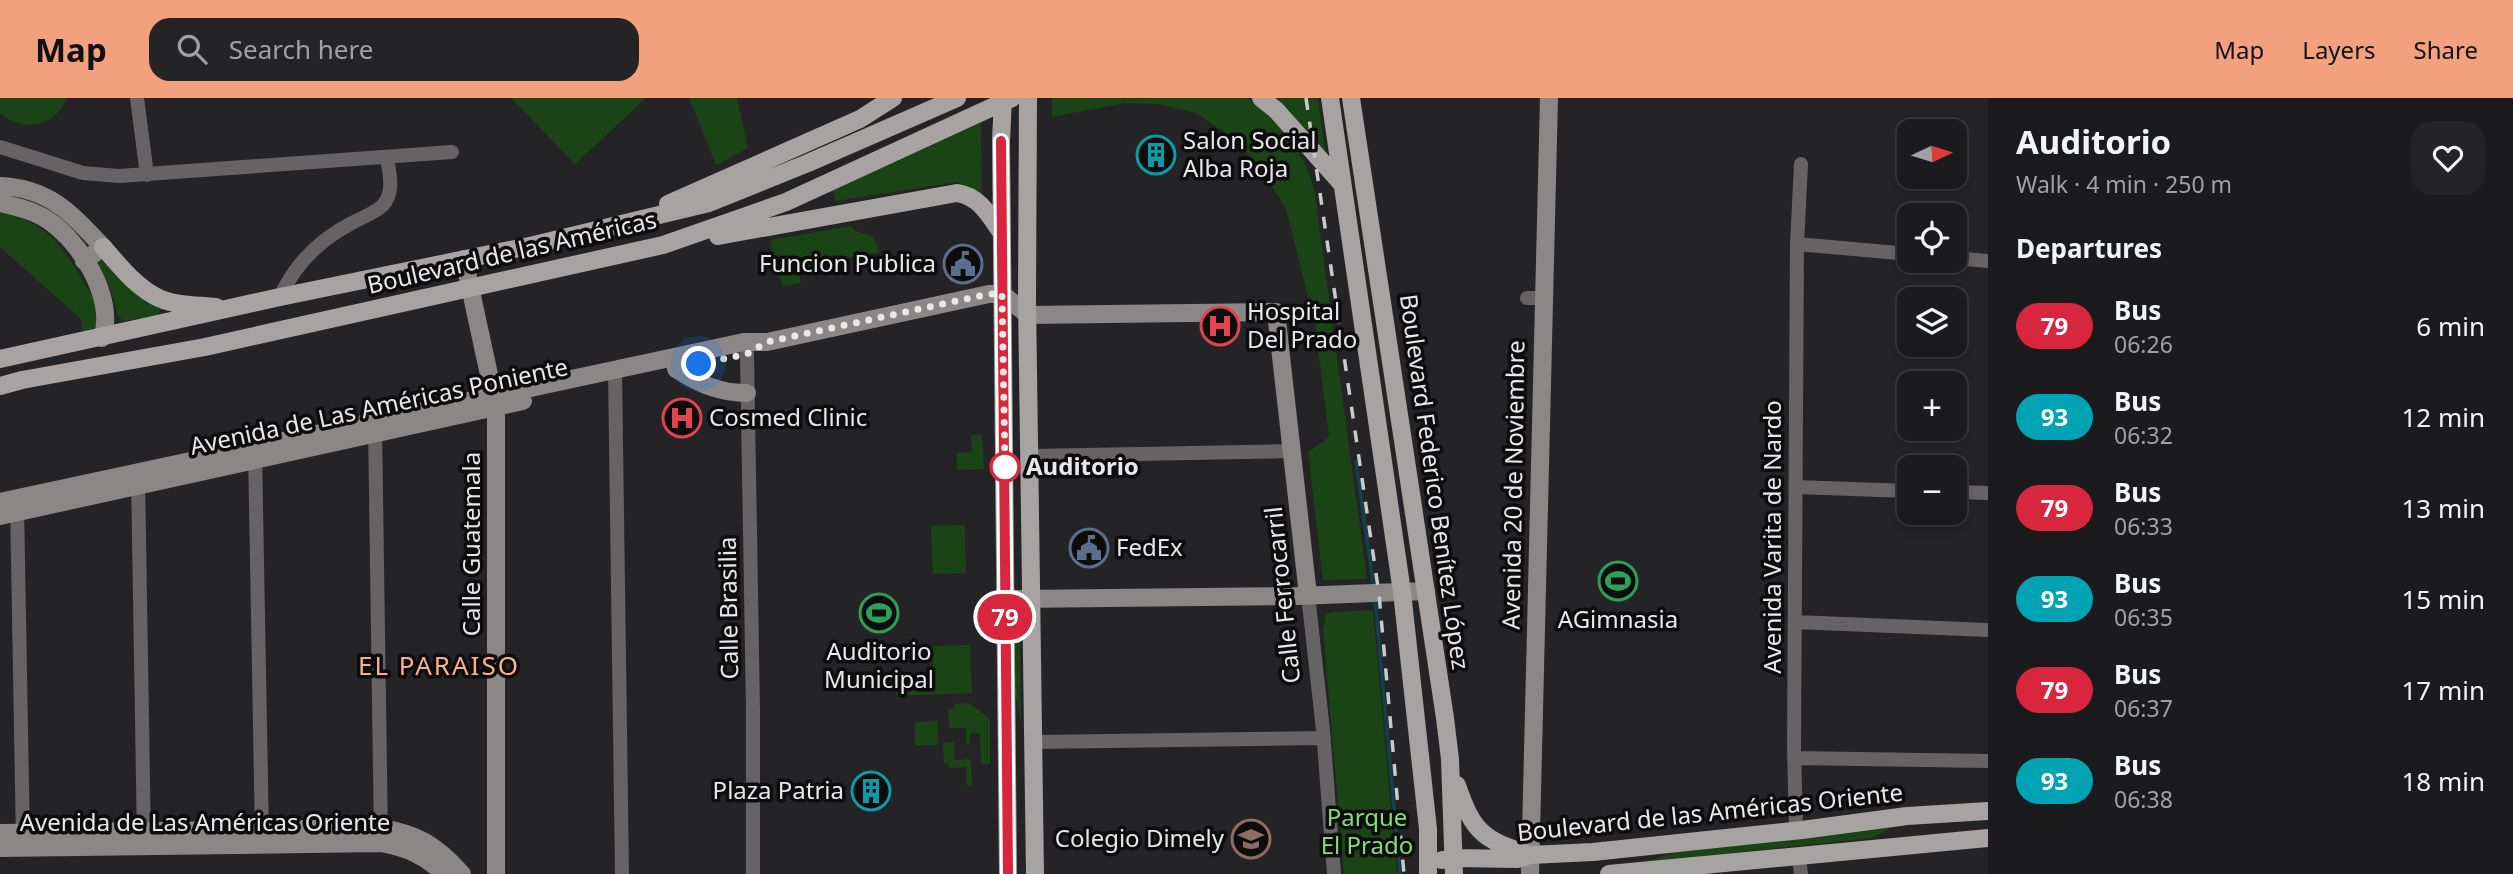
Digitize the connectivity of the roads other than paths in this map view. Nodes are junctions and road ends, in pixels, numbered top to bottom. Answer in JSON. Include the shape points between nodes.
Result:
{"nodes":[{"id":1,"x":137,"y":98,"type":"edge"},
{"id":2,"x":892,"y":98,"type":"edge"},
{"id":3,"x":957,"y":98,"type":"edge"},
{"id":4,"x":1003,"y":98,"type":"edge"},
{"id":5,"x":1012,"y":98,"type":"edge"},
{"id":6,"x":1028,"y":98,"type":"edge"},
{"id":7,"x":1261,"y":98,"type":"edge"},
{"id":8,"x":1330,"y":98,"type":"edge"},
{"id":9,"x":1351,"y":98,"type":"edge"},
{"id":10,"x":1549,"y":98,"type":"edge"},
{"id":11,"x":804,"y":143,"type":"junction"},
{"id":12,"x":0,"y":147,"type":"edge"},
{"id":13,"x":452,"y":152,"type":"dead end"},
{"id":14,"x":387,"y":157,"type":"junction"},
{"id":15,"x":808,"y":163,"type":"junction"},
{"id":16,"x":1801,"y":164,"type":"dead end"},
{"id":17,"x":147,"y":175,"type":"junction"},
{"id":18,"x":1342,"y":184,"type":"junction"},
{"id":19,"x":0,"y":186,"type":"edge"},
{"id":20,"x":814,"y":187,"type":"junction"},
{"id":21,"x":0,"y":203,"type":"edge"},
{"id":22,"x":830,"y":215,"type":"junction"},
{"id":23,"x":611,"y":228,"type":"junction"},
{"id":24,"x":1001,"y":232,"type":"junction"},
{"id":25,"x":1797,"y":244,"type":"junction"},
{"id":26,"x":663,"y":245,"type":"junction"},
{"id":27,"x":103,"y":247,"type":"junction"},
{"id":28,"x":1897,"y":253,"type":"edge"},
{"id":29,"x":464,"y":259,"type":"junction"},
{"id":30,"x":1967,"y":259,"type":"edge"},
{"id":31,"x":84,"y":261,"type":"junction"},
{"id":32,"x":1988,"y":261,"type":"edge"},
{"id":33,"x":470,"y":288,"type":"junction"},
{"id":34,"x":1002,"y":294,"type":"junction"},
{"id":35,"x":280,"y":297,"type":"junction"},
{"id":36,"x":233,"y":308,"type":"junction"},
{"id":37,"x":1028,"y":314,"type":"junction"},
{"id":38,"x":102,"y":338,"type":"junction"},
{"id":39,"x":745,"y":348,"type":"junction"},
{"id":40,"x":1,"y":356,"type":"edge"},
{"id":41,"x":676,"y":369,"type":"junction"},
{"id":42,"x":615,"y":375,"type":"junction"},
{"id":43,"x":0,"y":386,"type":"edge"},
{"id":44,"x":747,"y":393,"type":"junction"},
{"id":45,"x":495,"y":401,"type":"junction"},
{"id":46,"x":375,"y":426,"type":"junction"},
{"id":47,"x":1292,"y":451,"type":"junction"},
{"id":48,"x":256,"y":453,"type":"junction"},
{"id":49,"x":1031,"y":456,"type":"junction"},
{"id":50,"x":138,"y":477,"type":"junction"},
{"id":51,"x":1796,"y":487,"type":"junction"},
{"id":52,"x":1897,"y":491,"type":"edge"},
{"id":53,"x":1967,"y":492,"type":"edge"},
{"id":54,"x":1988,"y":493,"type":"edge"},
{"id":55,"x":9,"y":507,"type":"edge"},
{"id":56,"x":1426,"y":591,"type":"junction"},
{"id":57,"x":1402,"y":592,"type":"junction"},
{"id":58,"x":1308,"y":595,"type":"junction"},
{"id":59,"x":1005,"y":599,"type":"junction"},
{"id":60,"x":1033,"y":599,"type":"junction"},
{"id":61,"x":1795,"y":622,"type":"junction"},
{"id":62,"x":1988,"y":630,"type":"edge"},
{"id":63,"x":1324,"y":738,"type":"junction"},
{"id":64,"x":1034,"y":742,"type":"junction"},
{"id":65,"x":1450,"y":758,"type":"junction"},
{"id":66,"x":1794,"y":758,"type":"junction"},
{"id":67,"x":1988,"y":761,"type":"edge"},
{"id":68,"x":1988,"y":811,"type":"edge"},
{"id":69,"x":1796,"y":831,"type":"junction"},
{"id":70,"x":0,"y":833,"type":"edge"},
{"id":71,"x":380,"y":836,"type":"junction"},
{"id":72,"x":144,"y":838,"type":"junction"},
{"id":73,"x":262,"y":838,"type":"junction"},
{"id":74,"x":1988,"y":838,"type":"edge"},
{"id":75,"x":23,"y":840,"type":"junction"},
{"id":76,"x":0,"y":848,"type":"edge"},
{"id":77,"x":1530,"y":855,"type":"junction"},
{"id":78,"x":1800,"y":866,"type":"edge"},
{"id":79,"x":1443,"y":870,"type":"edge"},
{"id":80,"x":444,"y":874,"type":"edge"},
{"id":81,"x":462,"y":874,"type":"edge"},
{"id":82,"x":496,"y":874,"type":"edge"},
{"id":83,"x":622,"y":874,"type":"edge"},
{"id":84,"x":753,"y":874,"type":"edge"},
{"id":85,"x":1008,"y":874,"type":"edge"},
{"id":86,"x":1035,"y":874,"type":"edge"},
{"id":87,"x":1334,"y":874,"type":"edge"},
{"id":88,"x":1530,"y":874,"type":"edge"},
{"id":89,"x":1609,"y":874,"type":"edge"}],
"edges":[{"from":1,"to":17,"type":"street"},
{"from":2,"to":11,"type":"main road","via":[[860,119]]},
{"from":3,"to":15,"type":"main road","name":"Boulevard de las Américas"},
{"from":4,"to":24,"type":"main road","bridge":true},
{"from":5,"to":20,"type":"main road","name":"Boulevard de las Américas"},
{"from":6,"to":37,"type":"main road"},
{"from":7,"to":18,"type":"main road"},
{"from":8,"to":18,"type":"main road","name":"Boulevard Federico Benítez López"},
{"from":9,"to":56,"type":"main road","name":"Boulevard Federico Benítez López"},
{"from":10,"to":77,"type":"street","name":"Avenida 20 de Noviembre","via":[[1535,298]]},
{"from":11,"to":15,"type":"main road"},
{"from":11,"to":23,"type":"main road"},
{"from":12,"to":17,"type":"street","via":[[92,175]]},
{"from":13,"to":14,"type":"street"},
{"from":14,"to":17,"type":"street"},
{"from":14,"to":35,"type":"street","via":[[390,184],[382,206],[326,238],[306,256]]},
{"from":15,"to":20,"type":"main road"},
{"from":15,"to":23,"type":"main road","name":"Boulevard de las Américas","via":[[709,203]]},
{"from":16,"to":25,"type":"street","name":"Avenida Varita de Nardo"},
{"from":18,"to":57,"type":"main road","name":"Boulevard Federico Benítez López"},
{"from":19,"to":27,"type":"street","via":[[50,198]]},
{"from":20,"to":22,"type":"main road","via":[[820,206]]},
{"from":20,"to":26,"type":"main road","name":"Boulevard de las Américas","via":[[786,202]]},
{"from":21,"to":31,"type":"street","via":[[41,216],[59,228]]},
{"from":22,"to":24,"type":"main road","via":[[957,193],[981,204]]},
{"from":22,"to":26,"type":"main road"},
{"from":23,"to":29,"type":"main road","name":"Boulevard de las Américas"},
{"from":24,"to":34,"type":"main road"},
{"from":25,"to":28,"type":"street"},
{"from":25,"to":51,"type":"street","name":"Avenida Varita de Nardo"},
{"from":26,"to":33,"type":"main road","name":"Boulevard de las Américas"},
{"from":27,"to":31,"type":"street"},
{"from":27,"to":36,"type":"main road","via":[[162,300]]},
{"from":29,"to":33,"type":"street","name":"Calle Guatemala"},
{"from":29,"to":35,"type":"main road","name":"Boulevard de las Américas"},
{"from":30,"to":32,"type":"street"},
{"from":31,"to":38,"type":"street","via":[[105,304],[107,322]]},
{"from":33,"to":43,"type":"main road","name":"Boulevard de las Américas","via":[[205,348]]},
{"from":33,"to":45,"type":"street","name":"Calle Guatemala"},
{"from":34,"to":37,"type":"street"},
{"from":34,"to":39,"type":"street","name":"Avenida de Las Américas Poniente"},
{"from":34,"to":59,"type":"main road"},
{"from":35,"to":36,"type":"main road","name":"Boulevard de las Américas"},
{"from":36,"to":38,"type":"main road","name":"Boulevard de las Américas"},
{"from":37,"to":47,"type":"street","name":"Calle Ferrocarril","via":[[1276,312]]},
{"from":37,"to":49,"type":"main road"},
{"from":38,"to":40,"type":"main road","name":"Boulevard de las Américas"},
{"from":39,"to":41,"type":"street","name":"Avenida de Las Américas Poniente"},
{"from":39,"to":42,"type":"street","name":"Avenida de Las Américas Poniente"},
{"from":39,"to":44,"type":"street","name":"Calle Brasilia"},
{"from":41,"to":42,"type":"street","name":"Avenida de Las Américas Poniente"},
{"from":41,"to":44,"type":"street","via":[[720,391]]},
{"from":42,"to":45,"type":"street","name":"Avenida de Las Américas Poniente"},
{"from":42,"to":83,"type":"street"},
{"from":44,"to":84,"type":"street","name":"Calle Brasilia"},
{"from":45,"to":46,"type":"street","name":"Avenida de Las Américas Poniente"},
{"from":45,"to":82,"type":"street","name":"Calle Guatemala"},
{"from":46,"to":48,"type":"street","name":"Avenida de Las Américas Poniente"},
{"from":46,"to":71,"type":"street"},
{"from":47,"to":49,"type":"street"},
{"from":47,"to":58,"type":"street","name":"Calle Ferrocarril"},
{"from":48,"to":50,"type":"street","name":"Avenida de Las Américas Poniente"},
{"from":48,"to":73,"type":"street"},
{"from":49,"to":60,"type":"main road"},
{"from":50,"to":55,"type":"street","name":"Avenida de Las Américas Poniente"},
{"from":50,"to":72,"type":"street"},
{"from":51,"to":52,"type":"street"},
{"from":51,"to":61,"type":"street","name":"Avenida Varita de Nardo"},
{"from":53,"to":54,"type":"street"},
{"from":55,"to":75,"type":"street"},
{"from":56,"to":57,"type":"street"},
{"from":56,"to":65,"type":"main road","name":"Boulevard Federico Benítez López"},
{"from":57,"to":58,"type":"street"},
{"from":57,"to":79,"type":"main road","name":"Boulevard Federico Benítez López","via":[[1428,829]]},
{"from":58,"to":60,"type":"street"},
{"from":58,"to":63,"type":"street","name":"Calle Ferrocarril"},
{"from":59,"to":60,"type":"street"},
{"from":59,"to":85,"type":"main road"},
{"from":60,"to":64,"type":"main road"},
{"from":61,"to":62,"type":"street"},
{"from":61,"to":66,"type":"street","name":"Avenida Varita de Nardo"},
{"from":63,"to":64,"type":"street"},
{"from":63,"to":87,"type":"street","name":"Calle Ferrocarril"},
{"from":64,"to":86,"type":"main road"},
{"from":65,"to":77,"type":"main road","via":[[1465,808],[1482,835]]},
{"from":65,"to":79,"type":"main road","name":"Boulevard Federico Benítez López"},
{"from":66,"to":67,"type":"street"},
{"from":66,"to":69,"type":"street","name":"Avenida Varita de Nardo"},
{"from":68,"to":69,"type":"main road","name":"Boulevard de las Américas Oriente"},
{"from":69,"to":77,"type":"main road","name":"Boulevard de las Américas Oriente"},
{"from":70,"to":75,"type":"street","name":"Avenida de Las Américas Oriente"},
{"from":71,"to":73,"type":"street","name":"Avenida de Las Américas Oriente"},
{"from":71,"to":80,"type":"street","name":"Avenida de Las Américas Oriente","via":[[423,856]]},
{"from":71,"to":81,"type":"street","name":"Avenida de Las Américas Oriente","via":[[412,835],[428,842]]},
{"from":72,"to":73,"type":"street","name":"Avenida de Las Américas Oriente"},
{"from":72,"to":75,"type":"street","name":"Avenida de Las Américas Oriente"},
{"from":74,"to":78,"type":"main road","name":"Boulevard de las Américas Oriente"},
{"from":75,"to":76,"type":"street","name":"Avenida de Las Américas Oriente"},
{"from":77,"to":79,"type":"main road","name":"Boulevard de las Américas Oriente"},
{"from":77,"to":88,"type":"street","name":"Avenida 20 de Noviembre"},
{"from":78,"to":89,"type":"main road","name":"Boulevard de las Américas Oriente"}]}
